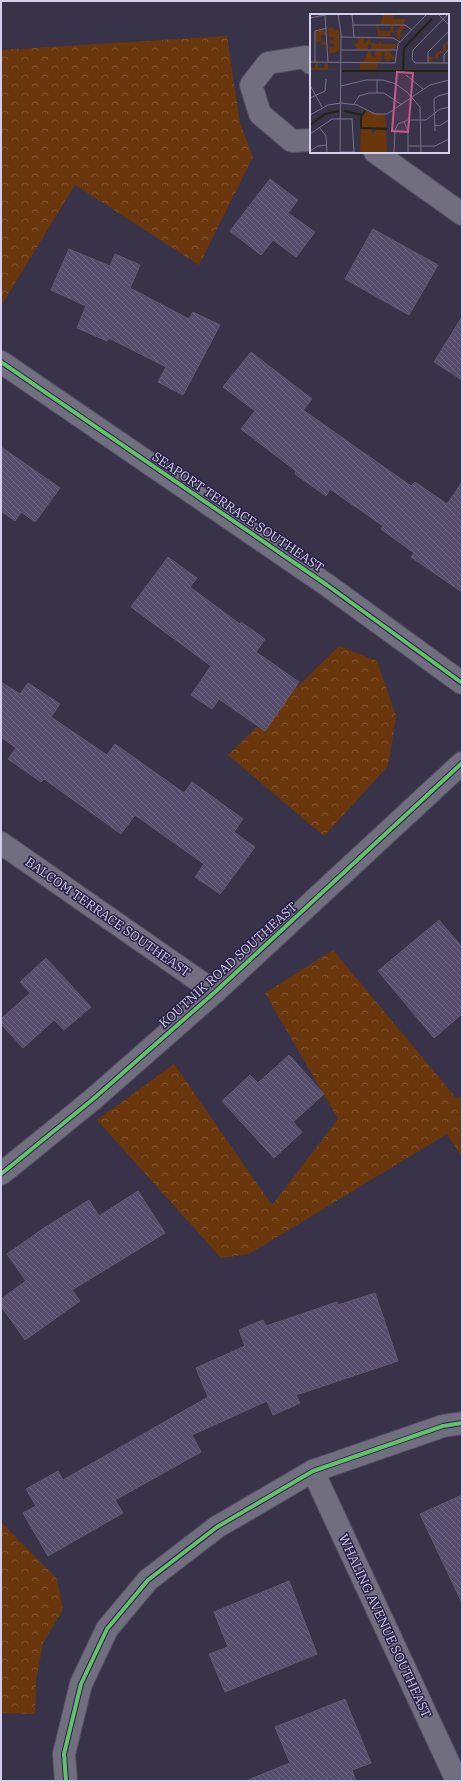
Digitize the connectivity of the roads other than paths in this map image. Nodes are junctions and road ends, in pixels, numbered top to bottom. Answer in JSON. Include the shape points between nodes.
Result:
{"nodes":[{"id":1,"x":310,"y":61,"type":"edge"},
{"id":2,"x":310,"y":140,"type":"edge"},
{"id":3,"x":376,"y":153,"type":"edge"},
{"id":4,"x":462,"y":214,"type":"edge"},
{"id":5,"x":1,"y":362,"type":"edge"},
{"id":6,"x":462,"y":683,"type":"edge"},
{"id":7,"x":462,"y":763,"type":"edge"},
{"id":8,"x":1,"y":842,"type":"edge"},
{"id":9,"x":215,"y":992,"type":"junction"},
{"id":10,"x":1,"y":1174,"type":"edge"},
{"id":11,"x":462,"y":1423,"type":"edge"},
{"id":12,"x":313,"y":1471,"type":"junction"},
{"id":13,"x":66,"y":1781,"type":"edge"},
{"id":14,"x":457,"y":1781,"type":"edge"}],
"edges":[{"from":1,"to":2,"type":"street","via":[[305,58],[268,63],[251,85],[260,114],[292,141]]},
{"from":3,"to":4,"type":"street"},
{"from":5,"to":6,"type":"street","name":"SEAPORT TERRACE SOUTHEAST","via":[[327,585]]},
{"from":7,"to":9,"type":"street","name":"KOUTNIK ROAD SOUTHEAST"},
{"from":8,"to":9,"type":"street","name":"BALCOM TERRACE SOUTHEAST"},
{"from":9,"to":10,"type":"street","name":"KOUTNIK ROAD SOUTHEAST","via":[[92,1100]]},
{"from":11,"to":12,"type":"street","via":[[443,1426]]},
{"from":12,"to":13,"type":"street","via":[[217,1527],[148,1580],[107,1629],[81,1684],[64,1754]]},
{"from":12,"to":14,"type":"street","name":"WHALING AVENUE SOUTHEAST"}]}
